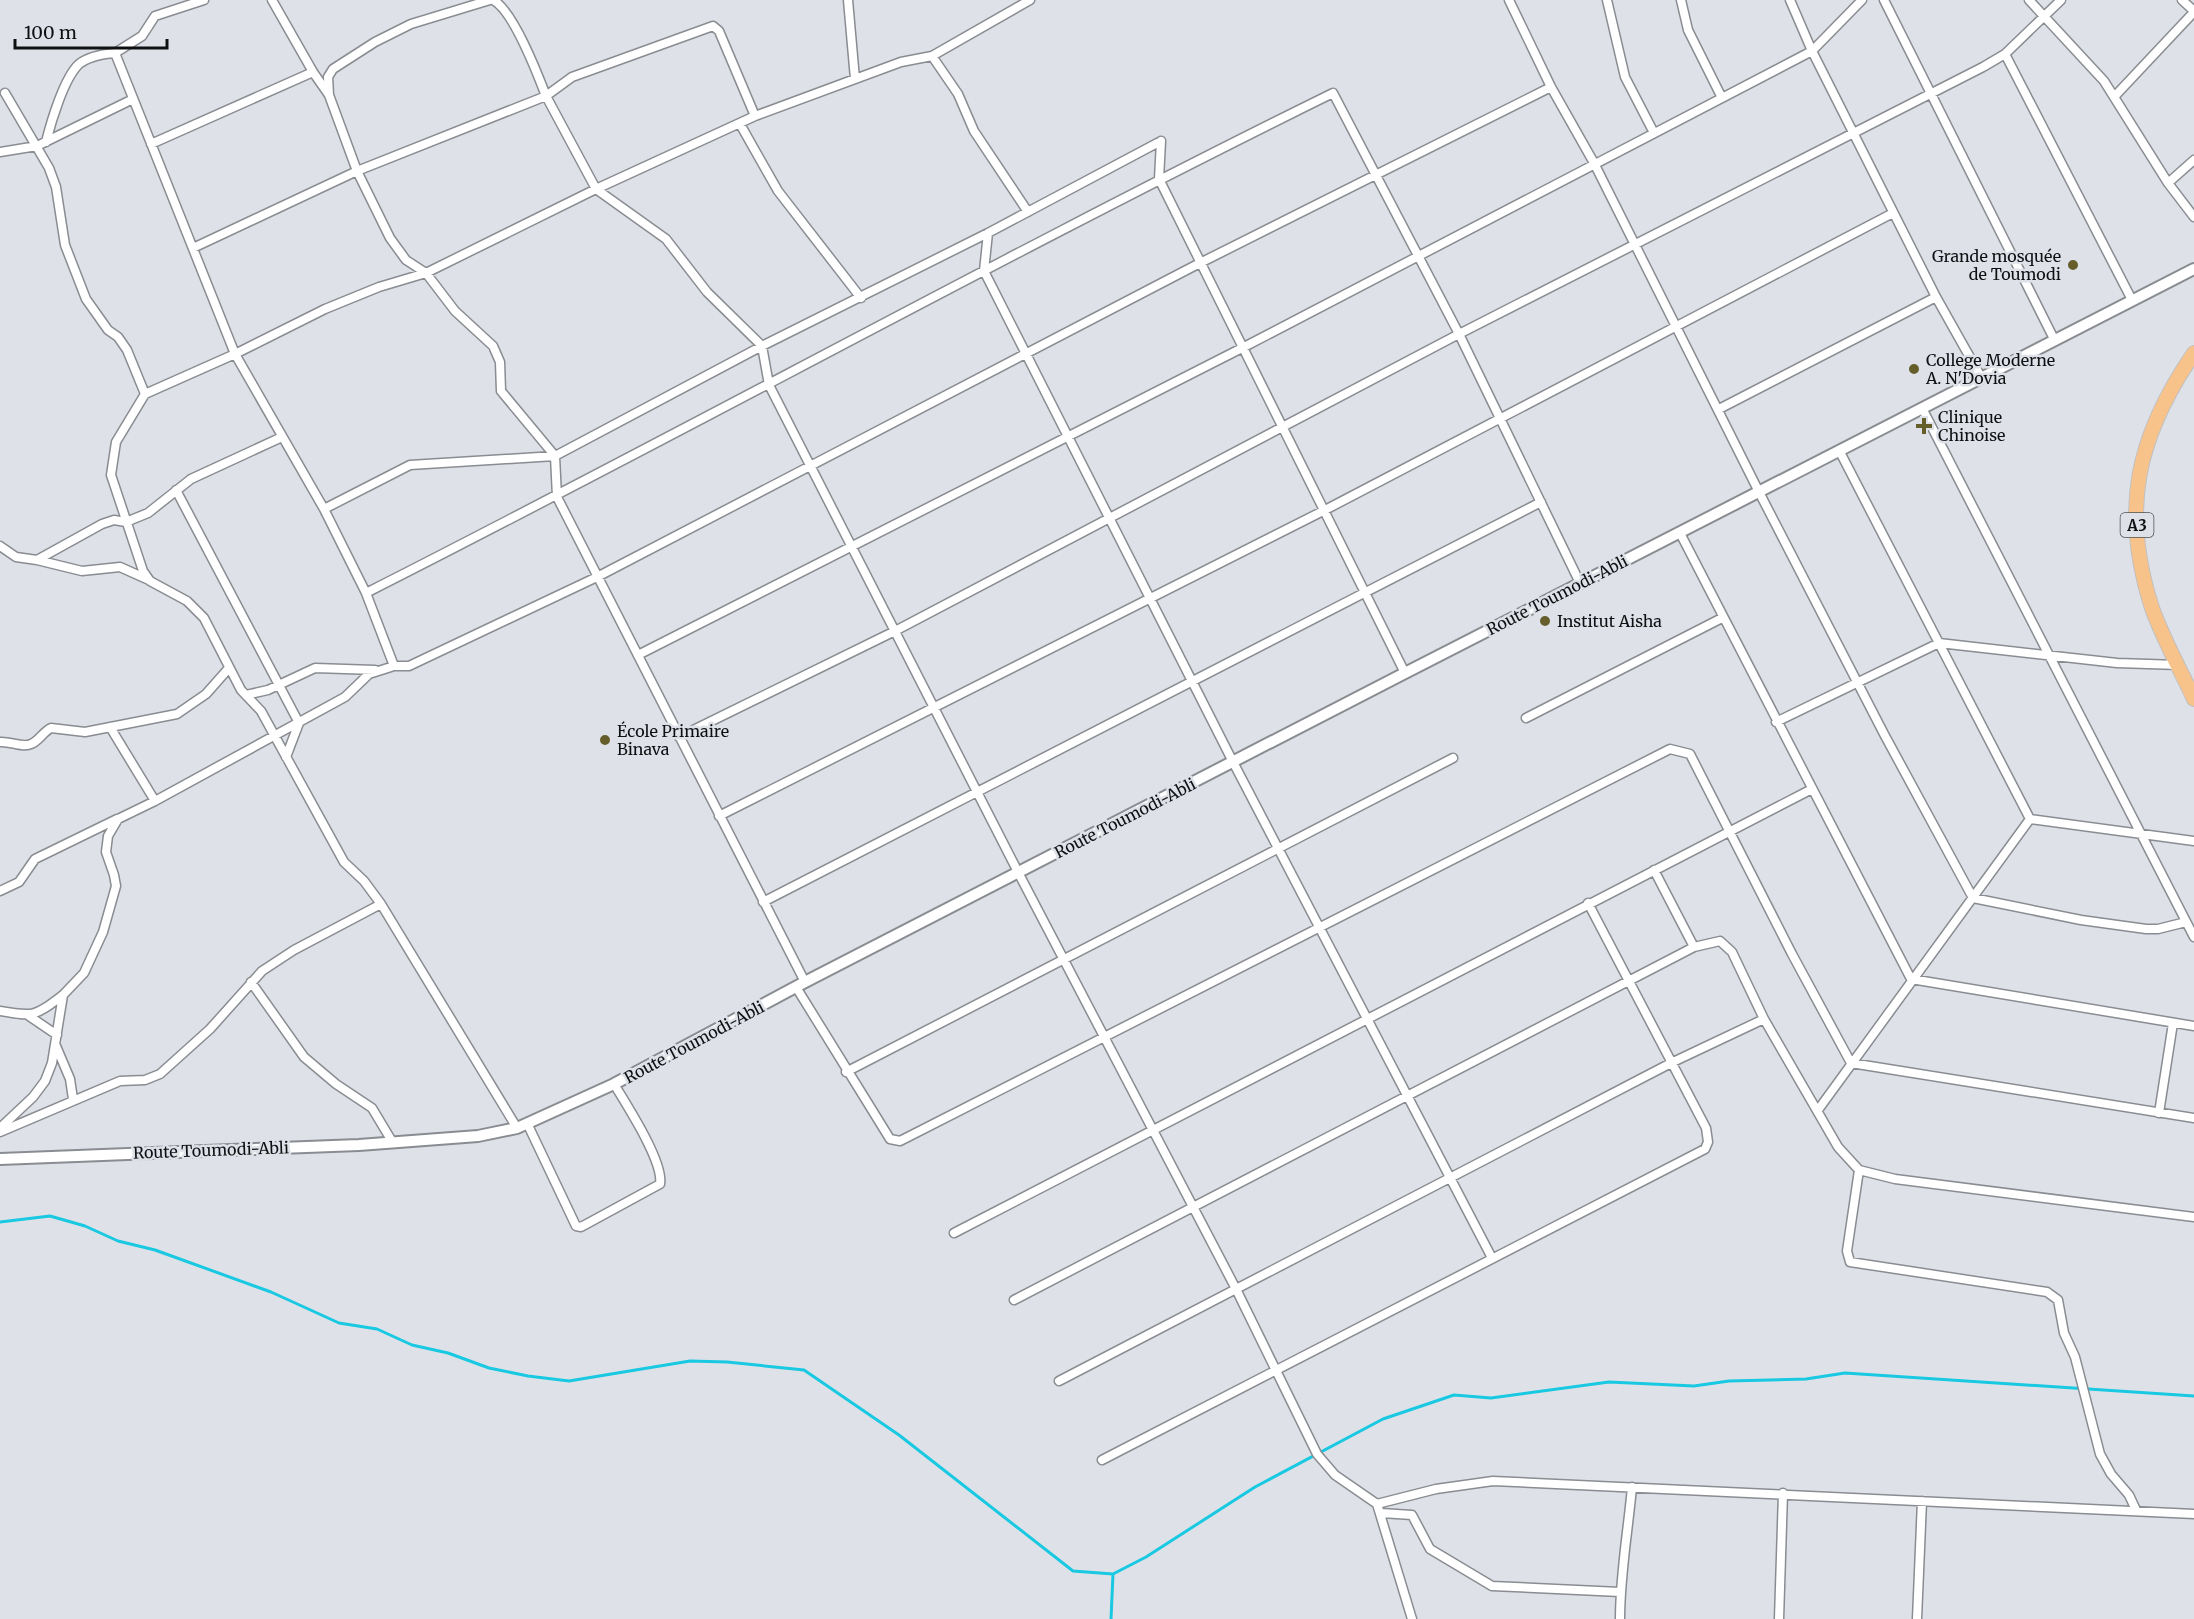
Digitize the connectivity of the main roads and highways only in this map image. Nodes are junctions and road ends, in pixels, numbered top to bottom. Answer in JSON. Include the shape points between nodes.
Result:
{"nodes":[{"id":1,"x":2194,"y":353,"type":"edge"},
{"id":2,"x":2194,"y":699,"type":"edge"}],
"edges":[{"from":1,"to":2,"type":"main road","number":"A3","via":[[2172,385],[2149,433],[2136,500],[2138,544],[2148,593]]}]}
